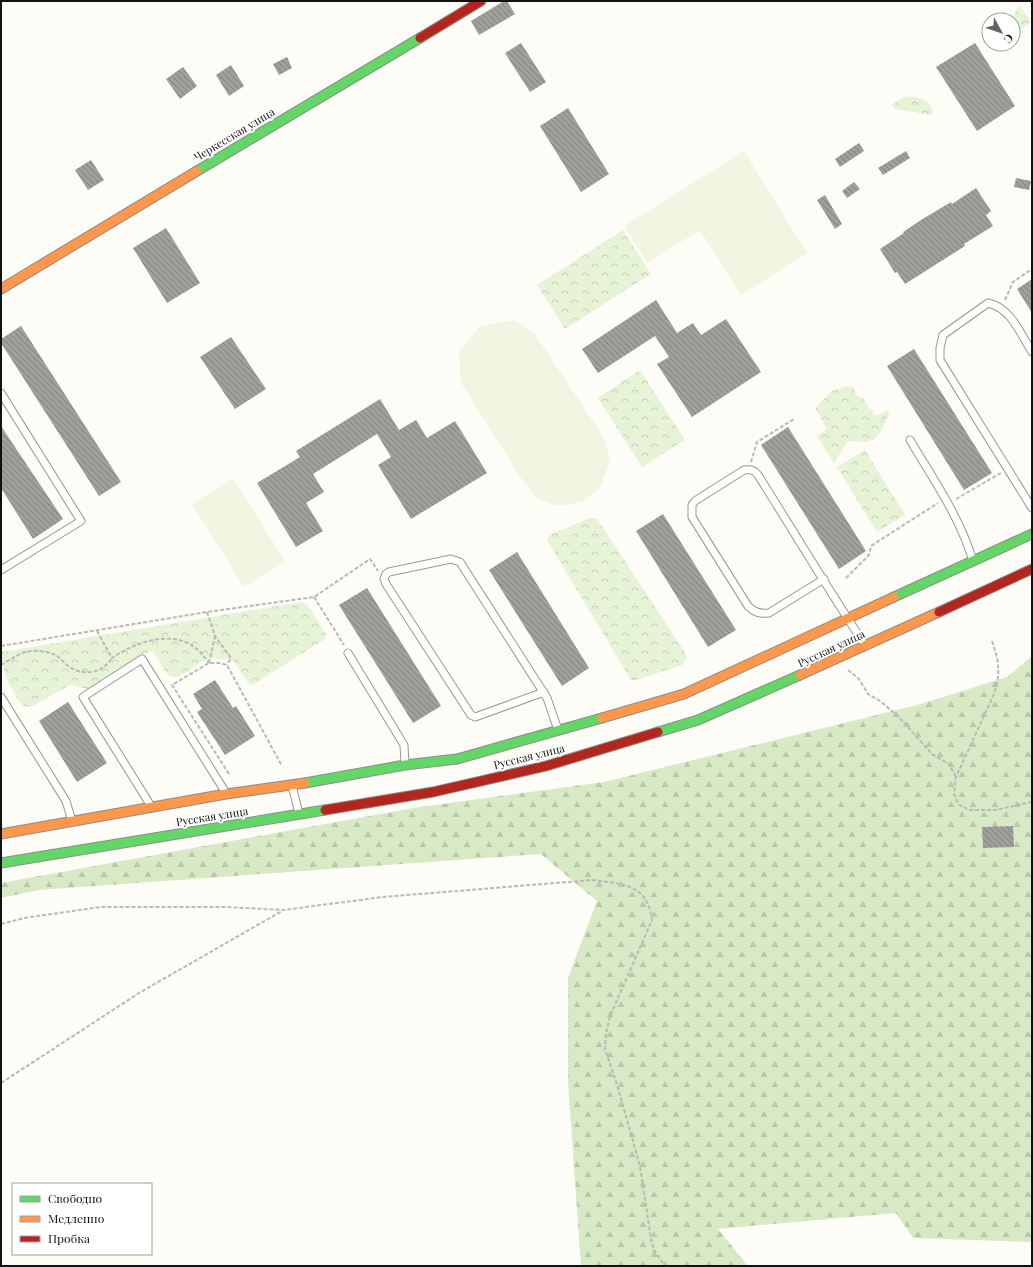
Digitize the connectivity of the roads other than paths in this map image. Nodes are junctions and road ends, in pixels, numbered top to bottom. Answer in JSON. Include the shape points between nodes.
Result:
{"nodes":[{"id":1,"x":481,"y":1,"type":"edge"},
{"id":2,"x":1,"y":289,"type":"edge"},
{"id":3,"x":1032,"y":352,"type":"edge"},
{"id":4,"x":1,"y":393,"type":"edge"},
{"id":5,"x":910,"y":440,"type":"dead end"},
{"id":6,"x":1032,"y":508,"type":"edge"},
{"id":7,"x":1032,"y":534,"type":"edge"},
{"id":8,"x":973,"y":561,"type":"junction"},
{"id":9,"x":1032,"y":569,"type":"edge"},
{"id":10,"x":1,"y":570,"type":"edge"},
{"id":11,"x":824,"y":578,"type":"junction"},
{"id":12,"x":848,"y":619,"type":"junction"},
{"id":13,"x":865,"y":645,"type":"junction"},
{"id":14,"x":348,"y":653,"type":"road end"},
{"id":15,"x":544,"y":692,"type":"junction"},
{"id":16,"x":1,"y":697,"type":"edge"},
{"id":17,"x":558,"y":730,"type":"junction"},
{"id":18,"x":405,"y":765,"type":"junction"},
{"id":19,"x":292,"y":785,"type":"junction"},
{"id":20,"x":226,"y":794,"type":"junction"},
{"id":21,"x":151,"y":806,"type":"junction"},
{"id":22,"x":299,"y":814,"type":"junction"},
{"id":23,"x":72,"y":822,"type":"junction"},
{"id":24,"x":1,"y":834,"type":"edge"},
{"id":25,"x":1,"y":863,"type":"edge"}],
"edges":[{"from":1,"to":2,"type":"street","name":"Черкесская улица"},
{"from":3,"to":6,"type":"lane","via":[[1009,315],[1001,308],[988,303],[942,335],[940,348],[940,360]]},
{"from":4,"to":10,"type":"lane","via":[[82,521]]},
{"from":5,"to":8,"type":"lane","via":[[947,501],[967,542]]},
{"from":7,"to":8,"type":"street"},
{"from":8,"to":12,"type":"street"},
{"from":9,"to":13,"type":"street","name":"Русская улица"},
{"from":11,"to":11,"type":"lane","via":[[768,613],[753,611],[692,517],[692,506],[695,501],[744,470],[754,470]]},
{"from":11,"to":12,"type":"lane"},
{"from":12,"to":13,"type":"lane"},
{"from":12,"to":17,"type":"street","via":[[684,694]]},
{"from":13,"to":22,"type":"street","name":"Русская улица","via":[[698,720],[546,766],[434,792]]},
{"from":14,"to":18,"type":"lane","via":[[404,745]]},
{"from":15,"to":15,"type":"lane","via":[[460,562],[451,559],[386,574],[384,579],[471,715],[475,717]]},
{"from":15,"to":17,"type":"lane"},
{"from":16,"to":23,"type":"lane","via":[[66,801]]},
{"from":17,"to":18,"type":"street","via":[[457,759]]},
{"from":18,"to":19,"type":"street"},
{"from":19,"to":20,"type":"street"},
{"from":19,"to":22,"type":"lane"},
{"from":20,"to":21,"type":"street"},
{"from":20,"to":21,"type":"lane","via":[[142,659],[83,697]]},
{"from":21,"to":23,"type":"street"},
{"from":22,"to":25,"type":"street","name":"Русская улица"},
{"from":23,"to":24,"type":"street"}]}
